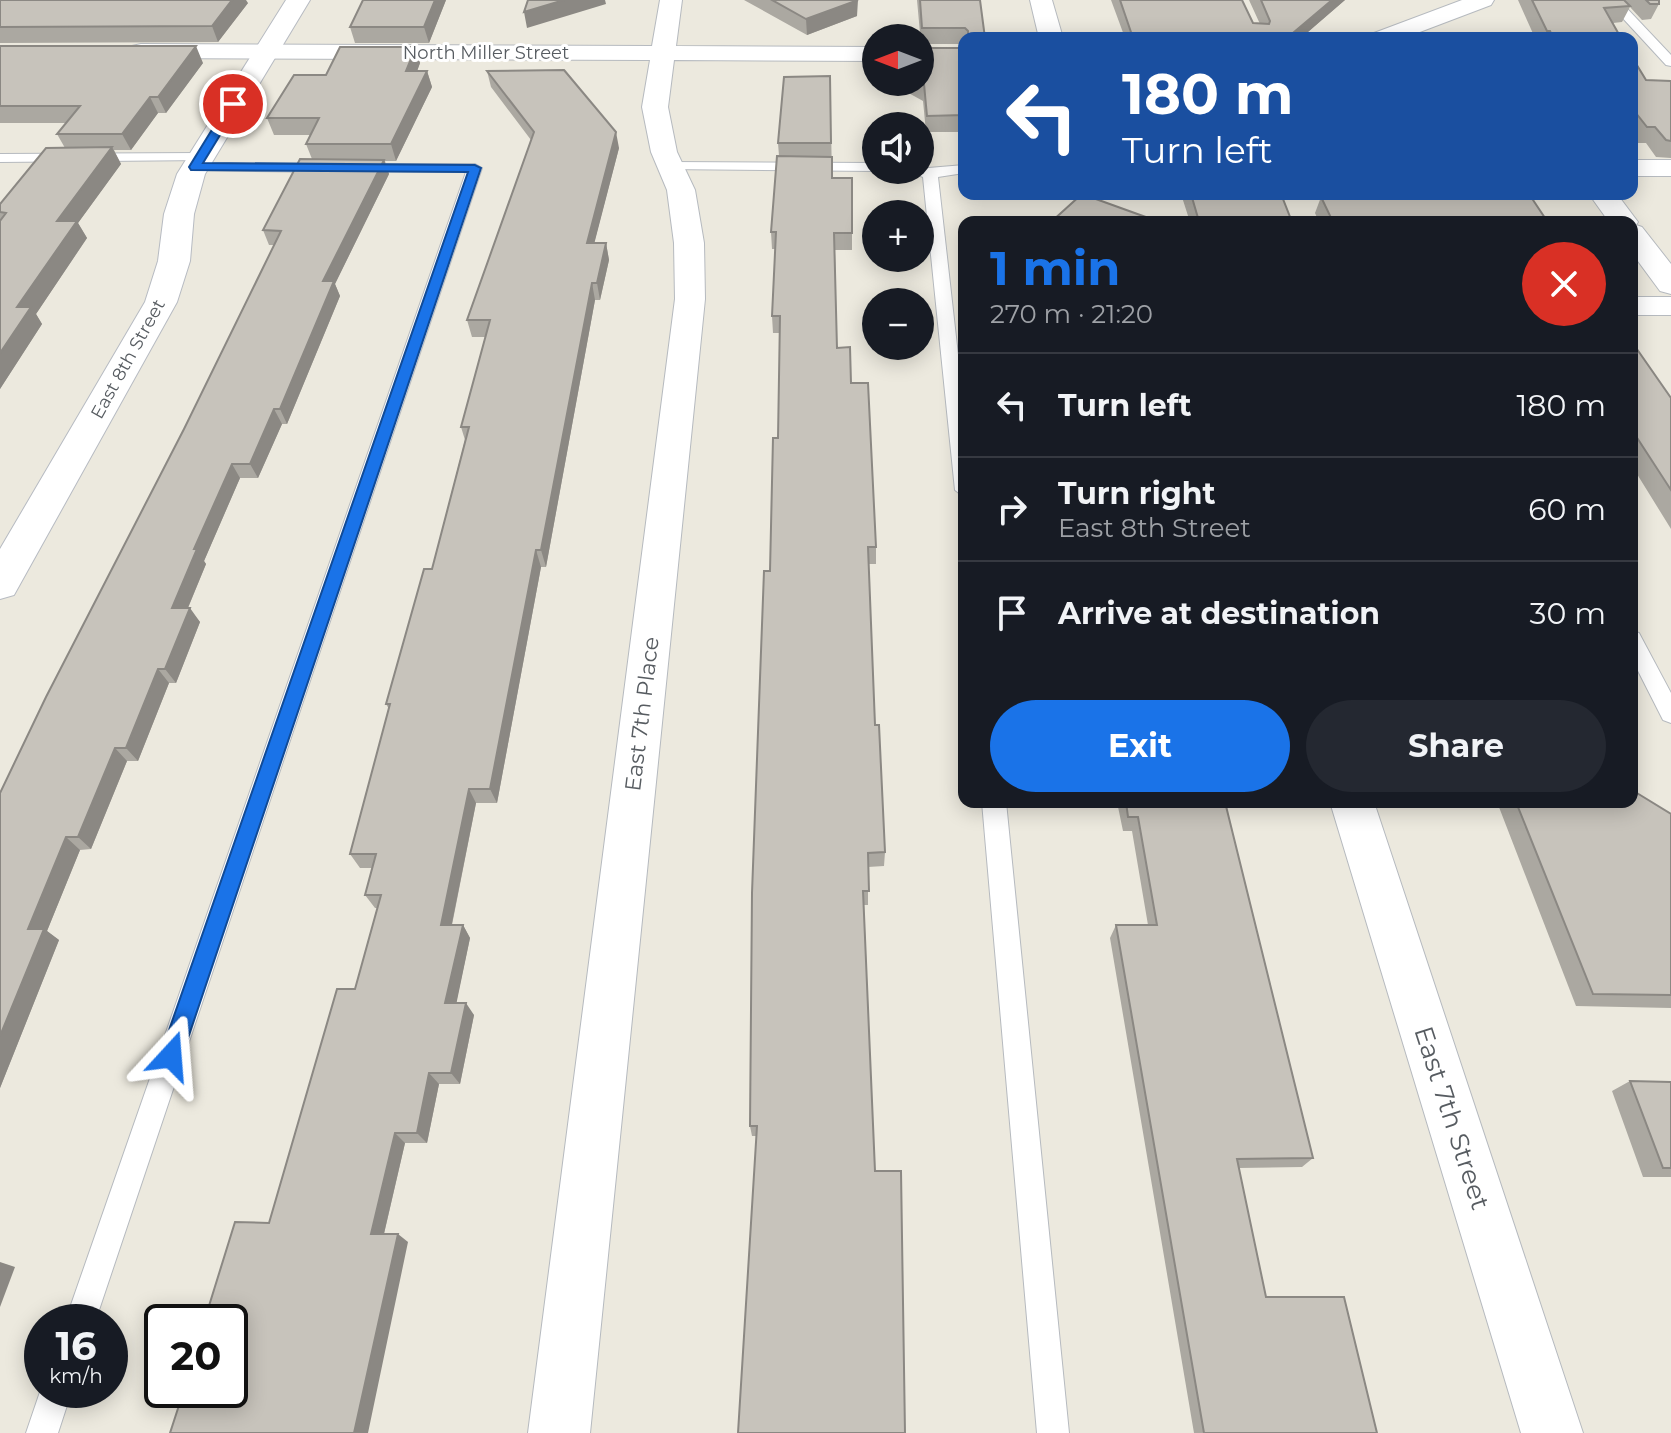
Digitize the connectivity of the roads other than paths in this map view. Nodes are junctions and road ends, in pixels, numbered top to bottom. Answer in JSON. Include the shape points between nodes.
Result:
{"nodes":[{"id":1,"x":298,"y":0,"type":"edge"},
{"id":2,"x":671,"y":0,"type":"edge"},
{"id":3,"x":1041,"y":0,"type":"edge"},
{"id":4,"x":1483,"y":0,"type":"edge"},
{"id":5,"x":1612,"y":0,"type":"edge"},
{"id":6,"x":1434,"y":9,"type":"edge"},
{"id":7,"x":1049,"y":32,"type":"edge"},
{"id":8,"x":1393,"y":32,"type":"edge"},
{"id":9,"x":1452,"y":32,"type":"edge"},
{"id":10,"x":125,"y":51,"type":"edge"},
{"id":11,"x":266,"y":51,"type":"junction"},
{"id":12,"x":661,"y":54,"type":"junction"},
{"id":13,"x":862,"y":54,"type":"edge"},
{"id":14,"x":1671,"y":62,"type":"edge"},
{"id":15,"x":0,"y":158,"type":"edge"},
{"id":16,"x":198,"y":162,"type":"junction"},
{"id":17,"x":670,"y":166,"type":"junction"},
{"id":18,"x":862,"y":167,"type":"edge"},
{"id":19,"x":1638,"y":168,"type":"edge"},
{"id":20,"x":1671,"y":168,"type":"edge"},
{"id":21,"x":958,"y":170,"type":"edge"},
{"id":22,"x":934,"y":173,"type":"edge"},
{"id":23,"x":931,"y":184,"type":"edge"},
{"id":24,"x":1638,"y":241,"type":"edge"},
{"id":25,"x":1671,"y":285,"type":"edge"},
{"id":26,"x":1638,"y":306,"type":"edge"},
{"id":27,"x":1671,"y":306,"type":"edge"},
{"id":28,"x":958,"y":434,"type":"edge"},
{"id":29,"x":0,"y":584,"type":"edge"},
{"id":30,"x":1638,"y":651,"type":"edge"},
{"id":31,"x":1671,"y":714,"type":"edge"},
{"id":32,"x":995,"y":808,"type":"edge"},
{"id":33,"x":1354,"y":808,"type":"edge"},
{"id":34,"x":86,"y":1304,"type":"edge"},
{"id":35,"x":50,"y":1408,"type":"edge"},
{"id":36,"x":42,"y":1433,"type":"edge"},
{"id":37,"x":559,"y":1433,"type":"edge"},
{"id":38,"x":1053,"y":1433,"type":"edge"},
{"id":39,"x":1552,"y":1433,"type":"edge"}],
"edges":[{"from":1,"to":11,"type":"street","name":"East 8th Street"},
{"from":2,"to":12,"type":"street","name":"East 7th Place"},
{"from":3,"to":7,"type":"street"},
{"from":4,"to":6,"type":"street"},
{"from":5,"to":14,"type":"lane"},
{"from":6,"to":8,"type":"street"},
{"from":6,"to":9,"type":"street"},
{"from":10,"to":11,"type":"street","name":"North Miller Street"},
{"from":11,"to":12,"type":"street","name":"North Miller Street"},
{"from":11,"to":16,"type":"street","name":"East 8th Street"},
{"from":12,"to":13,"type":"street","name":"North Miller Street"},
{"from":12,"to":17,"type":"street","name":"East 7th Place","via":[[655,107]]},
{"from":15,"to":16,"type":"lane"},
{"from":16,"to":29,"type":"street","name":"East 8th Street","via":[[179,214],[174,261],[161,302]]},
{"from":16,"to":34,"type":"lane","via":[[475,168]]},
{"from":17,"to":18,"type":"lane"},
{"from":17,"to":37,"type":"street","name":"East 7th Place","via":[[681,190],[689,243],[690,299]]},
{"from":19,"to":20,"type":"street"},
{"from":21,"to":22,"type":"lane"},
{"from":23,"to":28,"type":"lane"},
{"from":24,"to":25,"type":"street"},
{"from":26,"to":27,"type":"street"},
{"from":30,"to":31,"type":"lane"},
{"from":32,"to":38,"type":"lane"},
{"from":33,"to":39,"type":"street","name":"East 7th Street"},
{"from":35,"to":36,"type":"lane"}]}
